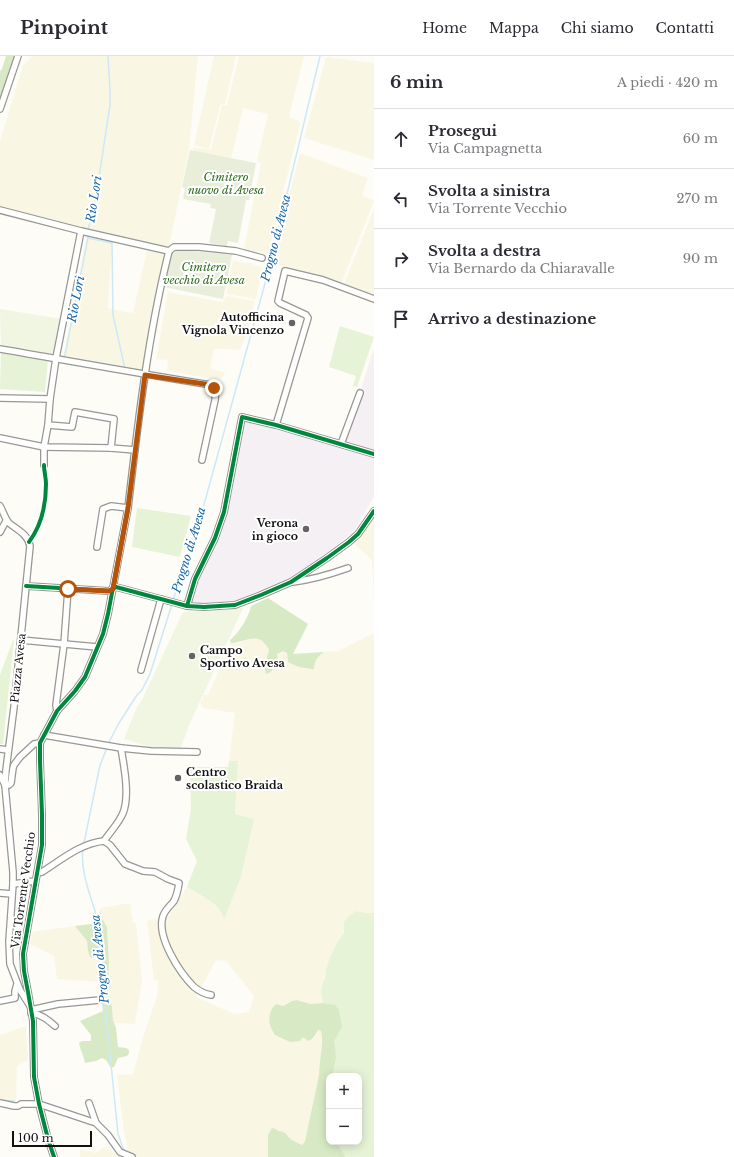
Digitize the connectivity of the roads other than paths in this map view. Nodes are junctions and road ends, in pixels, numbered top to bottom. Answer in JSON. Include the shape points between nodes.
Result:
{"nodes":[{"id":1,"x":18,"y":56,"type":"edge"},
{"id":2,"x":0,"y":109,"type":"edge"},
{"id":3,"x":0,"y":210,"type":"edge"},
{"id":4,"x":84,"y":232,"type":"junction"},
{"id":5,"x":169,"y":251,"type":"junction"},
{"id":6,"x":262,"y":258,"type":"dead end"},
{"id":7,"x":374,"y":299,"type":"edge"},
{"id":8,"x":0,"y":349,"type":"edge"},
{"id":9,"x":56,"y":358,"type":"junction"},
{"id":10,"x":145,"y":375,"type":"junction"},
{"id":11,"x":360,"y":393,"type":"dead end"},
{"id":12,"x":0,"y":398,"type":"edge"},
{"id":13,"x":50,"y":399,"type":"junction"},
{"id":14,"x":276,"y":425,"type":"junction"},
{"id":15,"x":48,"y":426,"type":"junction"},
{"id":16,"x":0,"y":438,"type":"edge"},
{"id":17,"x":341,"y":444,"type":"junction"},
{"id":18,"x":44,"y":447,"type":"junction"},
{"id":19,"x":111,"y":448,"type":"junction"},
{"id":20,"x":135,"y":450,"type":"junction"},
{"id":21,"x":374,"y":454,"type":"edge"},
{"id":22,"x":202,"y":460,"type":"dead end"},
{"id":23,"x":44,"y":465,"type":"dead end"},
{"id":24,"x":0,"y":506,"type":"edge"},
{"id":25,"x":128,"y":508,"type":"junction"},
{"id":26,"x":374,"y":511,"type":"edge"},
{"id":27,"x":4,"y":521,"type":"edge"},
{"id":28,"x":0,"y":532,"type":"edge"},
{"id":29,"x":97,"y":547,"type":"dead end"},
{"id":30,"x":348,"y":568,"type":"dead end"},
{"id":31,"x":290,"y":582,"type":"junction"},
{"id":32,"x":26,"y":586,"type":"junction"},
{"id":33,"x":115,"y":588,"type":"junction"},
{"id":34,"x":68,"y":589,"type":"junction"},
{"id":35,"x":161,"y":599,"type":"junction"},
{"id":36,"x":187,"y":606,"type":"junction"},
{"id":37,"x":21,"y":640,"type":"junction"},
{"id":38,"x":64,"y":644,"type":"junction"},
{"id":39,"x":97,"y":647,"type":"junction"},
{"id":40,"x":141,"y":670,"type":"dead end"},
{"id":41,"x":57,"y":711,"type":"junction"},
{"id":42,"x":44,"y":735,"type":"junction"},
{"id":43,"x":40,"y":743,"type":"junction"},
{"id":44,"x":121,"y":748,"type":"junction"},
{"id":45,"x":0,"y":749,"type":"edge"},
{"id":46,"x":8,"y":750,"type":"junction"},
{"id":47,"x":197,"y":752,"type":"dead end"},
{"id":48,"x":0,"y":775,"type":"edge"},
{"id":49,"x":5,"y":785,"type":"junction"},
{"id":50,"x":104,"y":841,"type":"junction"},
{"id":51,"x":37,"y":873,"type":"junction"},
{"id":52,"x":35,"y":881,"type":"junction"},
{"id":53,"x":13,"y":884,"type":"junction"},
{"id":54,"x":0,"y":893,"type":"edge"},
{"id":55,"x":12,"y":894,"type":"junction"},
{"id":56,"x":17,"y":983,"type":"junction"},
{"id":57,"x":211,"y":995,"type":"dead end"},
{"id":58,"x":100,"y":1000,"type":"dead end"},
{"id":59,"x":0,"y":1001,"type":"edge"},
{"id":60,"x":31,"y":1010,"type":"junction"},
{"id":61,"x":55,"y":1026,"type":"dead end"},
{"id":62,"x":0,"y":1103,"type":"edge"},
{"id":63,"x":89,"y":1103,"type":"dead end"},
{"id":64,"x":39,"y":1104,"type":"junction"},
{"id":65,"x":96,"y":1123,"type":"junction"},
{"id":66,"x":131,"y":1156,"type":"edge"},
{"id":67,"x":54,"y":1157,"type":"edge"}],
"edges":[{"from":1,"to":2,"type":"street"},
{"from":3,"to":4,"type":"street"},
{"from":4,"to":5,"type":"street"},
{"from":4,"to":9,"type":"street"},
{"from":5,"to":6,"type":"street","via":[[174,247],[199,247],[236,251]]},
{"from":5,"to":10,"type":"street","name":"Via Torrente Vecchio"},
{"from":7,"to":14,"type":"street","via":[[323,280],[285,271],[278,301],[308,318]]},
{"from":8,"to":9,"type":"street"},
{"from":9,"to":10,"type":"street"},
{"from":9,"to":13,"type":"street"},
{"from":10,"to":20,"type":"street","name":"Via Torrente Vecchio"},
{"from":10,"to":22,"type":"street","via":[[211,385],[214,388],[215,400]]},
{"from":11,"to":17,"type":"street"},
{"from":12,"to":13,"type":"street"},
{"from":13,"to":15,"type":"street"},
{"from":14,"to":17,"type":"street"},
{"from":14,"to":36,"type":"street","via":[[242,417],[224,512],[215,538],[195,579]]},
{"from":15,"to":18,"type":"street"},
{"from":15,"to":19,"type":"street","via":[[72,427],[76,412],[114,419]]},
{"from":16,"to":18,"type":"street"},
{"from":17,"to":21,"type":"street"},
{"from":18,"to":19,"type":"street"},
{"from":18,"to":23,"type":"street"},
{"from":19,"to":20,"type":"street"},
{"from":20,"to":25,"type":"street","name":"Via Torrente Vecchio"},
{"from":24,"to":27,"type":"street"},
{"from":25,"to":29,"type":"street","via":[[111,506],[103,509]]},
{"from":25,"to":33,"type":"street","name":"Via Torrente Vecchio"},
{"from":26,"to":31,"type":"street","via":[[349,542]]},
{"from":27,"to":28,"type":"street"},
{"from":27,"to":32,"type":"street","name":"Piazza Avesa","via":[[24,534],[29,542]]},
{"from":30,"to":31,"type":"street"},
{"from":31,"to":36,"type":"street","via":[[235,605]]},
{"from":32,"to":34,"type":"street"},
{"from":32,"to":37,"type":"street","name":"Piazza Avesa"},
{"from":33,"to":34,"type":"street","via":[[109,591]]},
{"from":33,"to":35,"type":"street"},
{"from":33,"to":39,"type":"street","name":"Via Torrente Vecchio"},
{"from":34,"to":38,"type":"street"},
{"from":35,"to":36,"type":"street"},
{"from":35,"to":40,"type":"street"},
{"from":37,"to":38,"type":"street"},
{"from":37,"to":46,"type":"street","name":"Piazza Avesa"},
{"from":38,"to":39,"type":"street"},
{"from":38,"to":41,"type":"street"},
{"from":39,"to":41,"type":"street","name":"Via Torrente Vecchio","via":[[85,677]]},
{"from":41,"to":42,"type":"street","name":"Via Torrente Vecchio"},
{"from":42,"to":43,"type":"street","name":"Via Torrente Vecchio"},
{"from":42,"to":44,"type":"street"},
{"from":43,"to":49,"type":"street","via":[[34,744],[20,757],[13,767],[11,783]]},
{"from":43,"to":51,"type":"street","name":"Via Torrente Vecchio","via":[[42,845]]},
{"from":44,"to":47,"type":"street"},
{"from":44,"to":50,"type":"street","via":[[126,800],[123,813]]},
{"from":45,"to":46,"type":"street"},
{"from":46,"to":49,"type":"street","name":"Piazza Avesa"},
{"from":48,"to":49,"type":"street"},
{"from":49,"to":53,"type":"street"},
{"from":50,"to":51,"type":"street","via":[[80,848]]},
{"from":50,"to":57,"type":"street","via":[[125,864],[143,871],[155,872],[179,883],[178,894],[163,914],[162,930],[169,954],[175,963],[195,987]]},
{"from":51,"to":52,"type":"street","name":"Via Torrente Vecchio"},
{"from":52,"to":53,"type":"street"},
{"from":52,"to":60,"type":"street","name":"Via Torrente Vecchio","via":[[23,954]]},
{"from":53,"to":55,"type":"street"},
{"from":54,"to":55,"type":"street"},
{"from":55,"to":56,"type":"street","via":[[10,964]]},
{"from":56,"to":59,"type":"street","via":[[15,998]]},
{"from":56,"to":60,"type":"street"},
{"from":58,"to":60,"type":"street","via":[[58,1004]]},
{"from":60,"to":61,"type":"street"},
{"from":60,"to":64,"type":"street","name":"Via Torrente Vecchio","via":[[34,1077]]},
{"from":62,"to":64,"type":"street","via":[[14,1106]]},
{"from":63,"to":65,"type":"street"},
{"from":64,"to":65,"type":"street"},
{"from":64,"to":67,"type":"street","name":"Via Torrente Vecchio"},
{"from":65,"to":66,"type":"street","via":[[108,1134],[120,1152]]}]}
